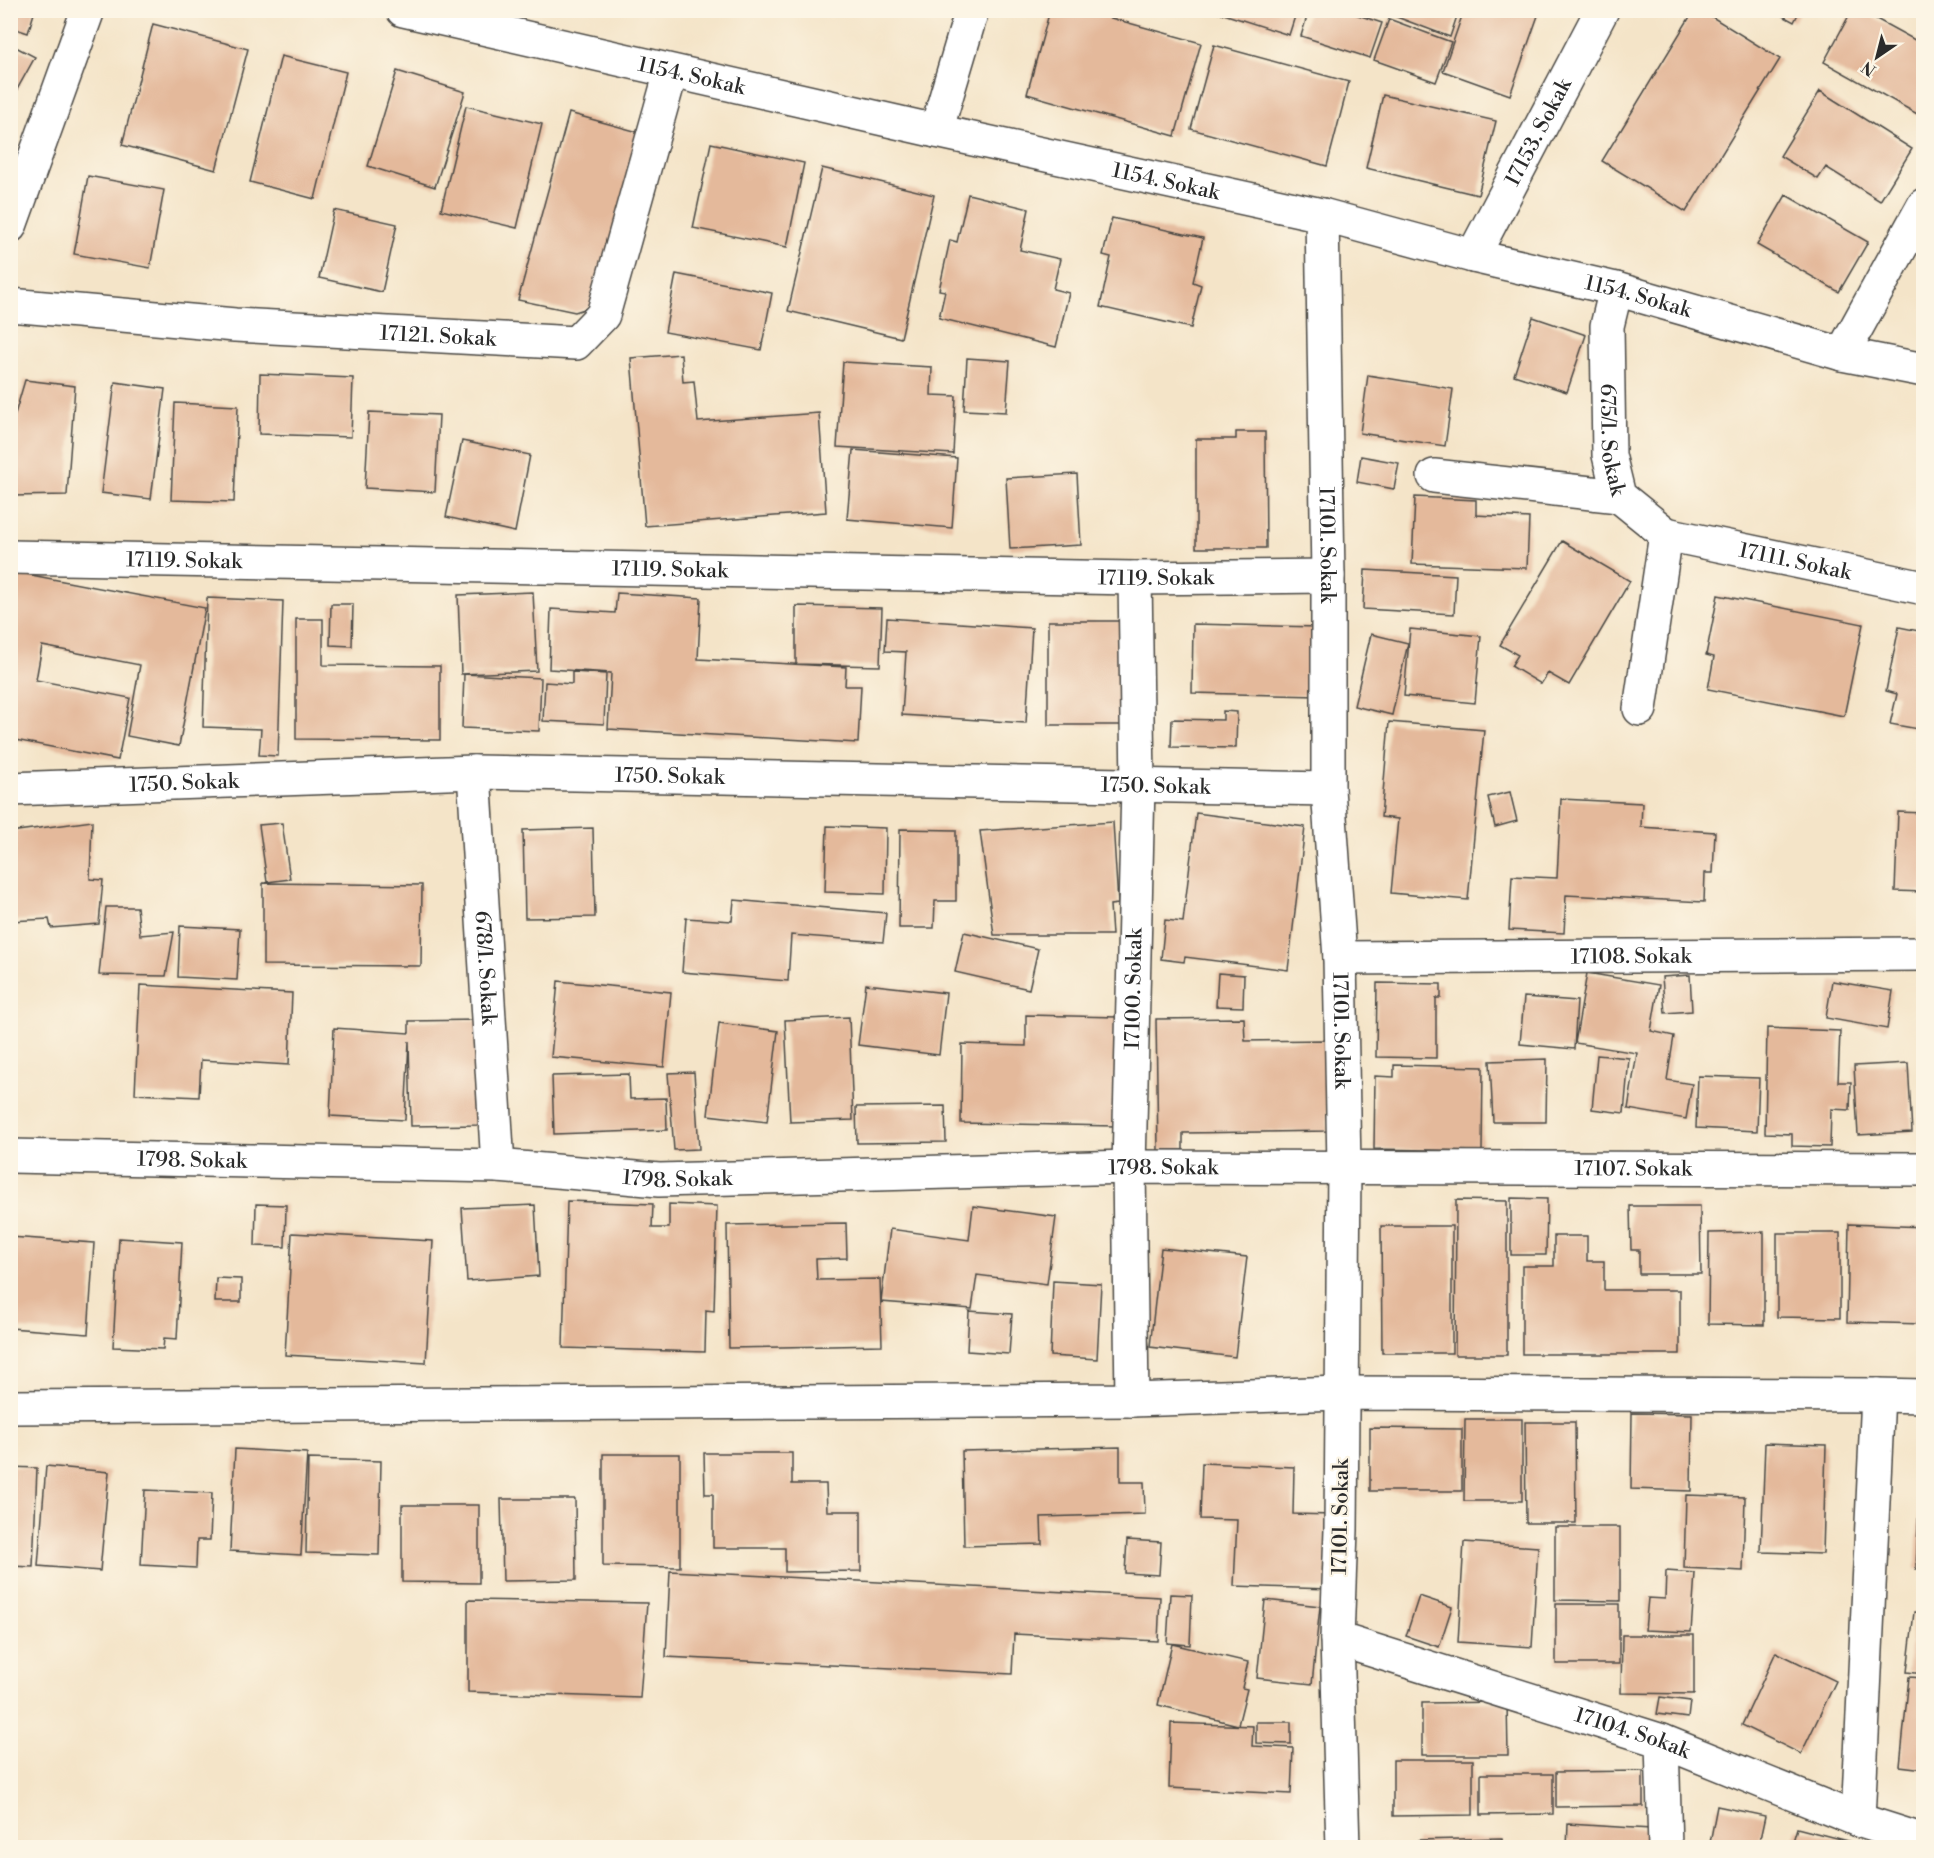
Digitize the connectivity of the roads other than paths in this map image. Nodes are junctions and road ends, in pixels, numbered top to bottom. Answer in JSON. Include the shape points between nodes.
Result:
{"nodes":[{"id":1,"x":88,"y":10,"type":"edge"},
{"id":2,"x":402,"y":10,"type":"edge"},
{"id":3,"x":972,"y":10,"type":"edge"},
{"id":4,"x":1602,"y":10,"type":"edge"},
{"id":5,"x":671,"y":72,"type":"junction"},
{"id":6,"x":936,"y":132,"type":"junction"},
{"id":7,"x":1923,"y":205,"type":"edge"},
{"id":8,"x":1322,"y":215,"type":"junction"},
{"id":9,"x":10,"y":226,"type":"edge"},
{"id":10,"x":1473,"y":256,"type":"junction"},
{"id":11,"x":1616,"y":289,"type":"junction"},
{"id":12,"x":10,"y":305,"type":"edge"},
{"id":13,"x":1842,"y":354,"type":"junction"},
{"id":14,"x":1923,"y":370,"type":"edge"},
{"id":15,"x":1434,"y":476,"type":"dead end"},
{"id":16,"x":1618,"y":496,"type":"junction"},
{"id":17,"x":1666,"y":534,"type":"junction"},
{"id":18,"x":10,"y":557,"type":"edge"},
{"id":19,"x":1328,"y":576,"type":"junction"},
{"id":20,"x":1136,"y":578,"type":"junction"},
{"id":21,"x":1923,"y":588,"type":"edge"},
{"id":22,"x":1640,"y":709,"type":"dead end"},
{"id":23,"x":474,"y":771,"type":"junction"},
{"id":24,"x":1138,"y":785,"type":"junction"},
{"id":25,"x":10,"y":789,"type":"edge"},
{"id":26,"x":1328,"y":789,"type":"junction"},
{"id":27,"x":1923,"y":954,"type":"edge"},
{"id":28,"x":1340,"y":958,"type":"junction"},
{"id":29,"x":10,"y":1156,"type":"edge"},
{"id":30,"x":498,"y":1166,"type":"junction"},
{"id":31,"x":1344,"y":1166,"type":"junction"},
{"id":32,"x":1129,"y":1167,"type":"junction"},
{"id":33,"x":1923,"y":1169,"type":"edge"},
{"id":34,"x":1341,"y":1393,"type":"junction"},
{"id":35,"x":1878,"y":1395,"type":"junction"},
{"id":36,"x":1923,"y":1396,"type":"edge"},
{"id":37,"x":1132,"y":1400,"type":"junction"},
{"id":38,"x":10,"y":1407,"type":"edge"},
{"id":39,"x":1337,"y":1639,"type":"junction"},
{"id":40,"x":1662,"y":1741,"type":"junction"},
{"id":41,"x":1857,"y":1820,"type":"junction"},
{"id":42,"x":1923,"y":1841,"type":"edge"},
{"id":43,"x":1343,"y":1848,"type":"edge"},
{"id":44,"x":1665,"y":1848,"type":"edge"}],
"edges":[{"from":1,"to":9,"type":"street"},
{"from":2,"to":5,"type":"street","name":"1154. Sokak"},
{"from":3,"to":6,"type":"street"},
{"from":4,"to":10,"type":"street","name":"17153. Sokak"},
{"from":5,"to":6,"type":"street","name":"1154. Sokak"},
{"from":5,"to":12,"type":"street","name":"17121. Sokak","via":[[603,315],[576,343],[236,325]]},
{"from":6,"to":8,"type":"street","name":"1154. Sokak"},
{"from":7,"to":13,"type":"street"},
{"from":8,"to":10,"type":"street","name":"1154. Sokak"},
{"from":8,"to":19,"type":"street","name":"17101. Sokak"},
{"from":10,"to":11,"type":"street","name":"1154. Sokak"},
{"from":11,"to":13,"type":"street","name":"1154. Sokak"},
{"from":11,"to":16,"type":"street","name":"675/1. Sokak","via":[[1607,326],[1609,455]]},
{"from":13,"to":14,"type":"street","name":"1154. Sokak"},
{"from":15,"to":16,"type":"street"},
{"from":16,"to":17,"type":"street","name":"675/1. Sokak"},
{"from":17,"to":21,"type":"street","name":"17111. Sokak"},
{"from":17,"to":22,"type":"street"},
{"from":18,"to":20,"type":"street","name":"17119. Sokak"},
{"from":19,"to":20,"type":"street","name":"17119. Sokak"},
{"from":19,"to":26,"type":"street","name":"17101. Sokak"},
{"from":20,"to":24,"type":"street","name":"17100. Sokak"},
{"from":23,"to":24,"type":"street","name":"1750. Sokak"},
{"from":23,"to":25,"type":"street","name":"1750. Sokak"},
{"from":23,"to":30,"type":"street","name":"678/1. Sokak"},
{"from":24,"to":26,"type":"street","name":"1750. Sokak"},
{"from":24,"to":32,"type":"street","name":"17100. Sokak"},
{"from":26,"to":28,"type":"street","name":"17101. Sokak"},
{"from":27,"to":28,"type":"street","name":"17108. Sokak"},
{"from":28,"to":31,"type":"street","name":"17101. Sokak"},
{"from":29,"to":30,"type":"street","name":"1798. Sokak"},
{"from":30,"to":32,"type":"street","name":"1798. Sokak","via":[[659,1180]]},
{"from":31,"to":32,"type":"street","name":"1798. Sokak"},
{"from":31,"to":33,"type":"street","name":"17107. Sokak"},
{"from":31,"to":34,"type":"street","name":"17101. Sokak"},
{"from":32,"to":37,"type":"street","name":"17100. Sokak"},
{"from":34,"to":35,"type":"street"},
{"from":34,"to":37,"type":"street"},
{"from":34,"to":39,"type":"street","name":"17101. Sokak"},
{"from":35,"to":36,"type":"street"},
{"from":35,"to":41,"type":"street"},
{"from":37,"to":38,"type":"street"},
{"from":39,"to":40,"type":"street","name":"17104. Sokak"},
{"from":39,"to":43,"type":"street","name":"17101. Sokak"},
{"from":40,"to":41,"type":"street","name":"17104. Sokak"},
{"from":40,"to":44,"type":"street"},
{"from":41,"to":42,"type":"street","name":"17104. Sokak"}]}
